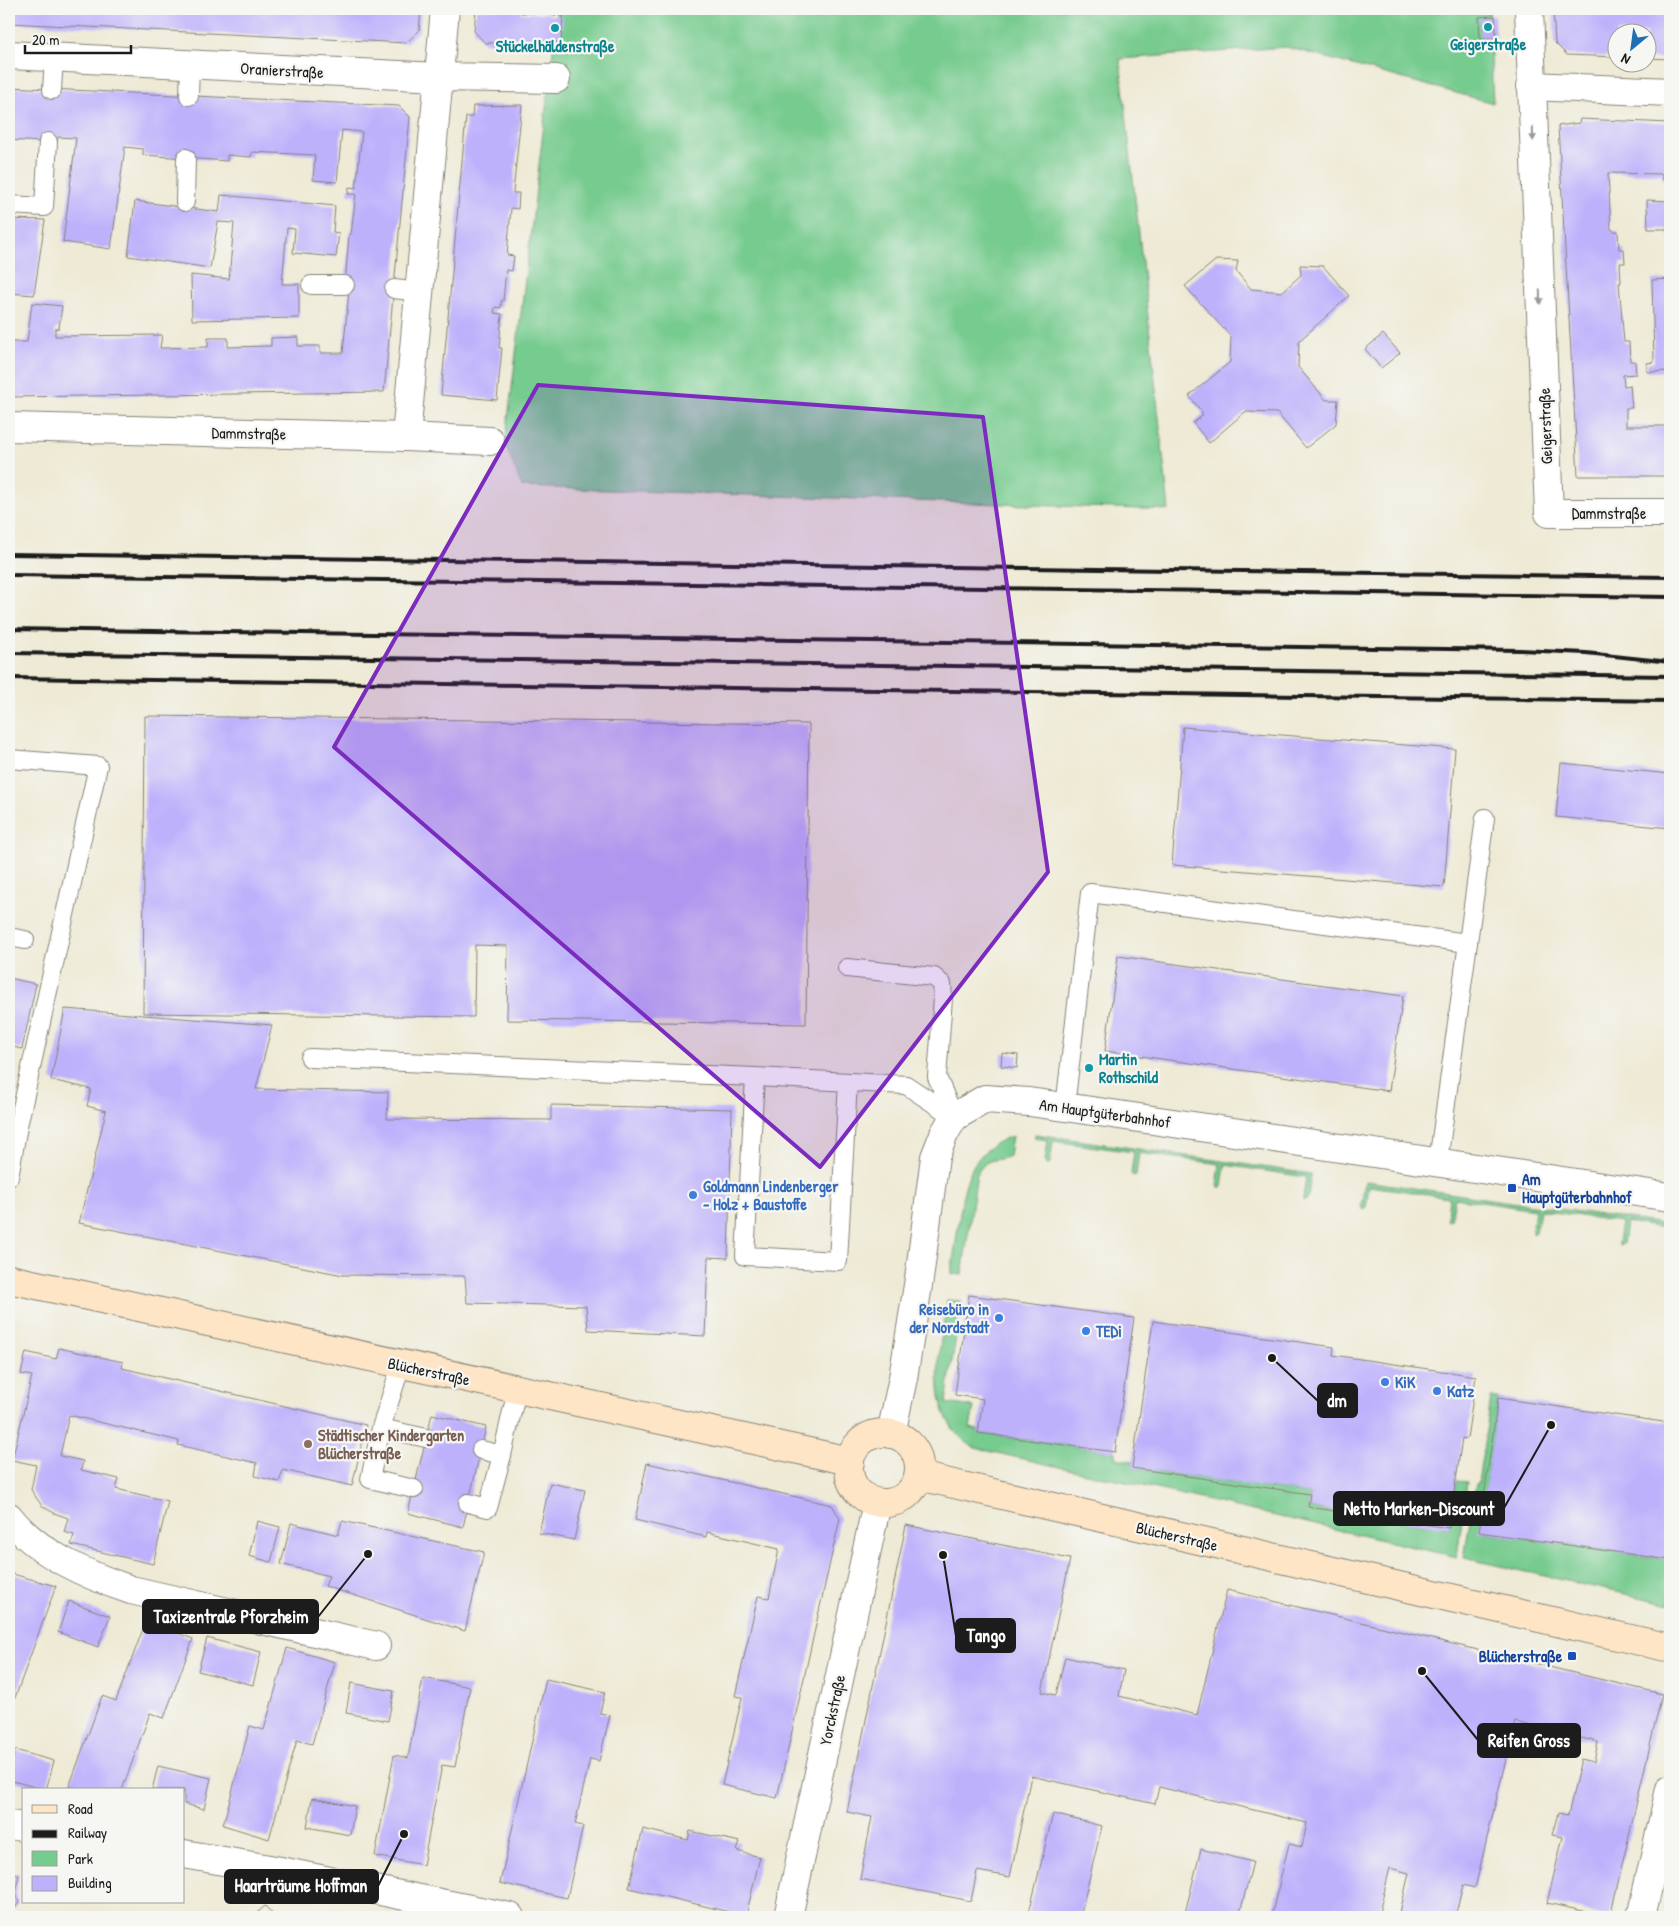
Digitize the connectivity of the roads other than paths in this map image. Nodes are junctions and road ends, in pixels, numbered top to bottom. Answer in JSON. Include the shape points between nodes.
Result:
{"nodes":[{"id":1,"x":445,"y":9,"type":"edge"},
{"id":2,"x":1529,"y":9,"type":"edge"},
{"id":3,"x":9,"y":55,"type":"edge"},
{"id":4,"x":54,"y":57,"type":"junction"},
{"id":5,"x":190,"y":66,"type":"junction"},
{"id":6,"x":438,"y":77,"type":"junction"},
{"id":7,"x":556,"y":79,"type":"dead end"},
{"id":8,"x":1532,"y":86,"type":"junction"},
{"id":9,"x":52,"y":90,"type":"dead end"},
{"id":10,"x":1670,"y":92,"type":"edge"},
{"id":11,"x":189,"y":96,"type":"dead end"},
{"id":12,"x":48,"y":142,"type":"dead end"},
{"id":13,"x":186,"y":158,"type":"dead end"},
{"id":14,"x":185,"y":202,"type":"dead end"},
{"id":15,"x":9,"y":205,"type":"edge"},
{"id":16,"x":311,"y":285,"type":"dead end"},
{"id":17,"x":344,"y":285,"type":"dead end"},
{"id":18,"x":9,"y":427,"type":"edge"},
{"id":19,"x":406,"y":437,"type":"junction"},
{"id":20,"x":490,"y":441,"type":"dead end"},
{"id":21,"x":1549,"y":513,"type":"joint"},
{"id":22,"x":1670,"y":514,"type":"edge"},
{"id":23,"x":9,"y":759,"type":"edge"},
{"id":24,"x":1485,"y":818,"type":"dead end"},
{"id":25,"x":1468,"y":943,"type":"junction"},
{"id":26,"x":848,"y":968,"type":"dead end"},
{"id":27,"x":310,"y":1058,"type":"dead end"},
{"id":28,"x":755,"y":1077,"type":"junction"},
{"id":29,"x":848,"y":1082,"type":"junction"},
{"id":30,"x":1065,"y":1107,"type":"junction"},
{"id":31,"x":954,"y":1117,"type":"junction"},
{"id":32,"x":13,"y":1125,"type":"edge"},
{"id":33,"x":1438,"y":1162,"type":"junction"},
{"id":34,"x":9,"y":1177,"type":"edge"},
{"id":35,"x":1670,"y":1198,"type":"edge"},
{"id":36,"x":9,"y":1279,"type":"edge"},
{"id":37,"x":400,"y":1365,"type":"junction"},
{"id":38,"x":517,"y":1390,"type":"junction"},
{"id":39,"x":381,"y":1428,"type":"junction"},
{"id":40,"x":891,"y":1434,"type":"junction"},
{"id":41,"x":426,"y":1438,"type":"dead end"},
{"id":42,"x":481,"y":1450,"type":"dead end"},
{"id":43,"x":502,"y":1455,"type":"junction"},
{"id":44,"x":850,"y":1461,"type":"junction"},
{"id":45,"x":919,"y":1476,"type":"junction"},
{"id":46,"x":414,"y":1489,"type":"dead end"},
{"id":47,"x":877,"y":1502,"type":"junction"},
{"id":48,"x":468,"y":1503,"type":"dead end"},
{"id":49,"x":12,"y":1526,"type":"edge"},
{"id":50,"x":376,"y":1646,"type":"dead end"},
{"id":51,"x":1670,"y":1648,"type":"edge"},
{"id":52,"x":1670,"y":1789,"type":"edge"},
{"id":53,"x":9,"y":1825,"type":"edge"},
{"id":54,"x":22,"y":1827,"type":"edge"},
{"id":55,"x":185,"y":1854,"type":"edge"},
{"id":56,"x":510,"y":1917,"type":"edge"},
{"id":57,"x":788,"y":1917,"type":"edge"},
{"id":58,"x":1640,"y":1917,"type":"edge"}],
"edges":[{"from":1,"to":6,"type":"street"},
{"from":2,"to":8,"type":"street","name":"Geigerstraße"},
{"from":3,"to":4,"type":"street","name":"Oranierstraße"},
{"from":4,"to":5,"type":"street","name":"Oranierstraße"},
{"from":4,"to":9,"type":"lane"},
{"from":5,"to":6,"type":"street","name":"Oranierstraße"},
{"from":5,"to":11,"type":"lane"},
{"from":6,"to":7,"type":"street","name":"Oranierstraße"},
{"from":6,"to":19,"type":"street","via":[[407,291]]},
{"from":8,"to":10,"type":"street"},
{"from":8,"to":21,"type":"street","name":"Geigerstraße","one_way":true},
{"from":12,"to":15,"type":"lane","via":[[44,207]]},
{"from":13,"to":14,"type":"lane"},
{"from":16,"to":17,"type":"lane"},
{"from":18,"to":19,"type":"street","name":"Dammstraße"},
{"from":19,"to":20,"type":"street","name":"Dammstraße"},
{"from":21,"to":22,"type":"street","name":"Dammstraße"},
{"from":23,"to":32,"type":"lane","via":[[98,766]]},
{"from":24,"to":25,"type":"lane"},
{"from":25,"to":30,"type":"lane","via":[[1090,893]]},
{"from":25,"to":33,"type":"lane"},
{"from":26,"to":31,"type":"lane","via":[[934,977],[942,984],[937,1077]]},
{"from":27,"to":28,"type":"lane"},
{"from":28,"to":29,"type":"lane"},
{"from":28,"to":29,"type":"lane","via":[[745,1256],[838,1261]]},
{"from":29,"to":31,"type":"lane","via":[[906,1085]]},
{"from":30,"to":31,"type":"street","name":"Am Hauptgüterbahnhof","via":[[985,1099]]},
{"from":30,"to":33,"type":"street","name":"Am Hauptgüterbahnhof"},
{"from":31,"to":40,"type":"street","via":[[935,1157],[919,1279]]},
{"from":32,"to":34,"type":"lane"},
{"from":33,"to":35,"type":"street","name":"Am Hauptgüterbahnhof"},
{"from":36,"to":37,"type":"main road","name":"Blücherstraße"},
{"from":37,"to":38,"type":"main road","name":"Blücherstraße"},
{"from":37,"to":39,"type":"lane"},
{"from":38,"to":43,"type":"lane"},
{"from":38,"to":44,"type":"main road","name":"Blücherstraße"},
{"from":39,"to":41,"type":"lane"},
{"from":39,"to":46,"type":"lane","via":[[370,1479]]},
{"from":40,"to":44,"type":"main road","via":[[876,1434],[865,1439],[855,1449]]},
{"from":40,"to":45,"type":"main road","via":[[904,1439],[914,1449],[919,1462]]},
{"from":42,"to":43,"type":"lane"},
{"from":43,"to":48,"type":"lane","via":[[488,1508]]},
{"from":44,"to":47,"type":"main road","via":[[850,1475],[855,1487],[864,1497]]},
{"from":45,"to":47,"type":"main road","via":[[903,1498],[891,1503]]},
{"from":45,"to":51,"type":"main road","name":"Blücherstraße"},
{"from":47,"to":57,"type":"street","name":"Yorckstraße"},
{"from":49,"to":50,"type":"street","via":[[77,1568],[131,1590]]},
{"from":52,"to":58,"type":"street"},
{"from":53,"to":54,"type":"street"},
{"from":55,"to":56,"type":"street"}]}
